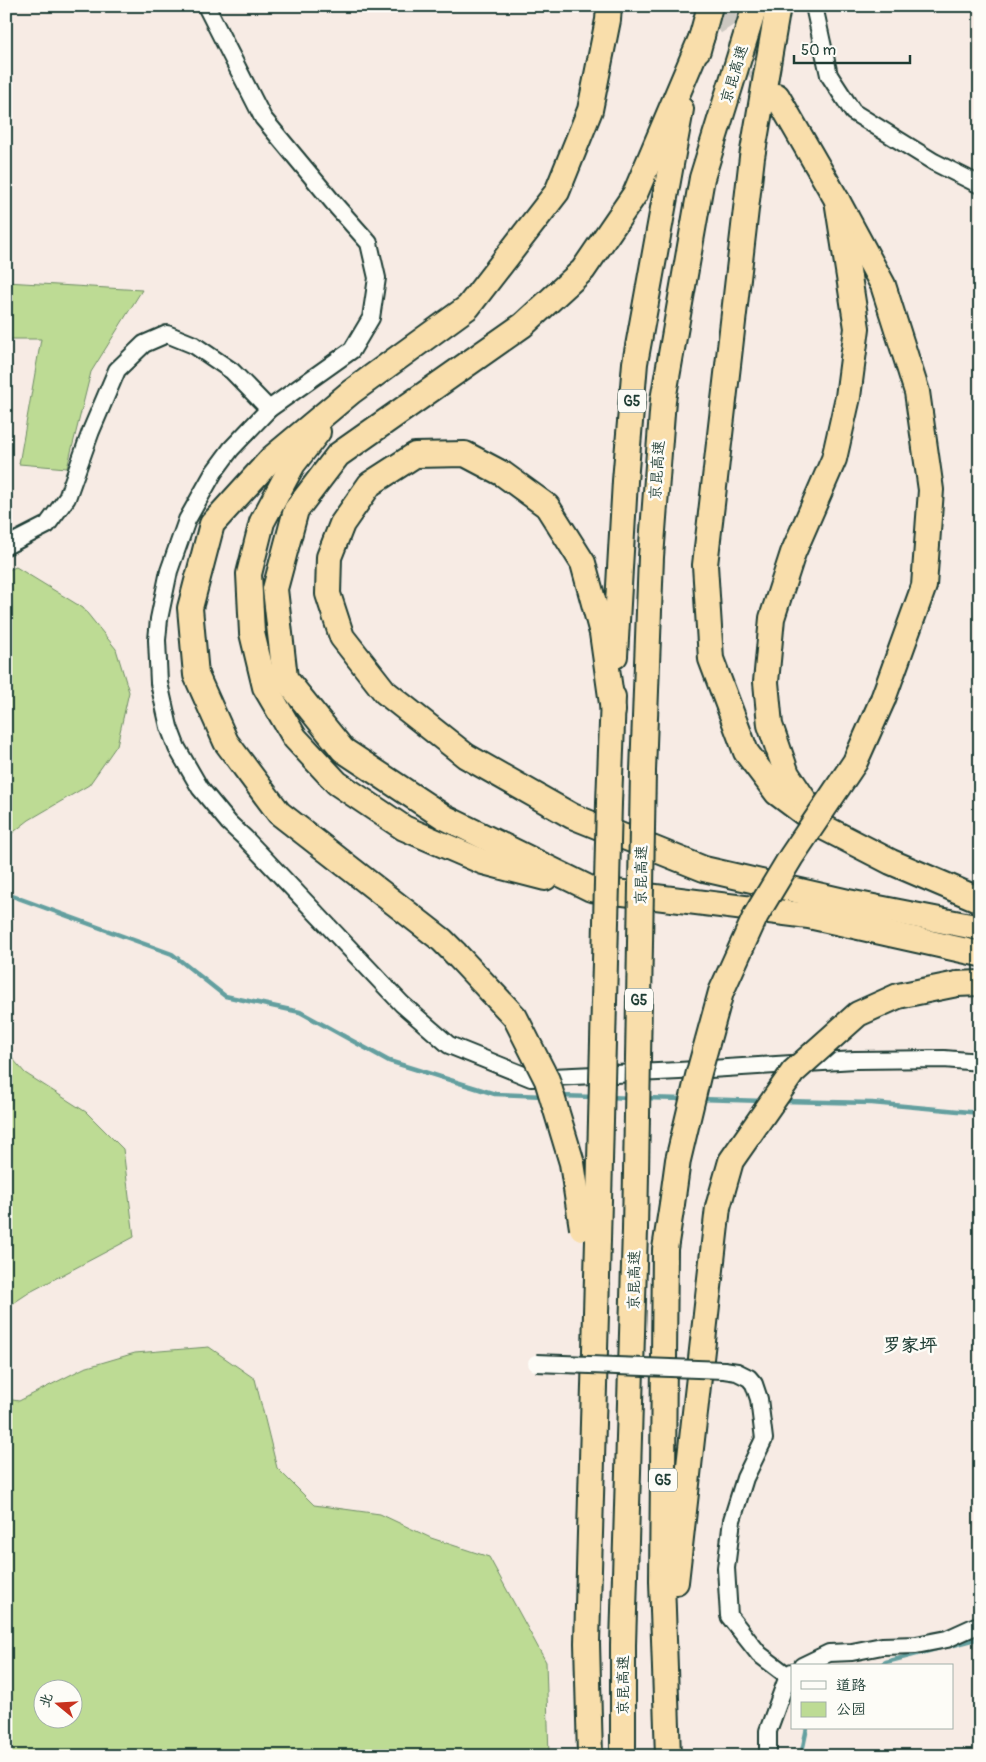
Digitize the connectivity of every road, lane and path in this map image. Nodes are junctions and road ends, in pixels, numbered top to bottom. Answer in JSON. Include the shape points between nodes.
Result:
{"nodes":[{"id":1,"x":206,"y":6,"type":"edge"},
{"id":2,"x":609,"y":6,"type":"edge"},
{"id":3,"x":710,"y":6,"type":"edge"},
{"id":4,"x":756,"y":6,"type":"edge"},
{"id":5,"x":778,"y":6,"type":"edge"},
{"id":6,"x":814,"y":6,"type":"edge"},
{"id":7,"x":702,"y":36,"type":"junction"},
{"id":8,"x":777,"y":96,"type":"tunnel mouth"},
{"id":9,"x":980,"y":185,"type":"edge"},
{"id":10,"x":837,"y":200,"type":"junction"},
{"id":11,"x":351,"y":392,"type":"junction"},
{"id":12,"x":269,"y":409,"type":"junction"},
{"id":13,"x":6,"y":546,"type":"edge"},
{"id":14,"x":612,"y":711,"type":"junction"},
{"id":15,"x":821,"y":826,"type":"junction"},
{"id":16,"x":591,"y":889,"type":"junction"},
{"id":17,"x":980,"y":900,"type":"edge"},
{"id":18,"x":980,"y":928,"type":"edge"},
{"id":19,"x":980,"y":954,"type":"edge"},
{"id":20,"x":968,"y":983,"type":"edge"},
{"id":21,"x":980,"y":1062,"type":"edge"},
{"id":22,"x":590,"y":1234,"type":"junction"},
{"id":23,"x":536,"y":1363,"type":"dead end"},
{"id":24,"x":980,"y":1624,"type":"edge"},
{"id":25,"x":806,"y":1664,"type":"edge"},
{"id":26,"x":790,"y":1674,"type":"edge"},
{"id":27,"x":665,"y":1678,"type":"junction"},
{"id":28,"x":590,"y":1756,"type":"edge"},
{"id":29,"x":623,"y":1756,"type":"edge"},
{"id":30,"x":668,"y":1756,"type":"edge"},
{"id":31,"x":768,"y":1756,"type":"edge"}],
"edges":[{"from":1,"to":12,"type":"street","via":[[262,118],[369,243],[377,278],[370,318],[352,350]]},
{"from":2,"to":11,"type":"highway","via":[[590,110],[557,192],[468,307]]},
{"from":3,"to":7,"type":"highway","name":"京昆高速","number":"G5"},
{"from":4,"to":29,"type":"highway","name":"京昆高速","number":"G5","bridge":true,"via":[[702,178],[663,400],[651,557],[643,771]]},
{"from":5,"to":15,"type":"highway","via":[[752,157],[706,564],[710,659],[746,752],[777,792]]},
{"from":6,"to":9,"type":"street","via":[[830,75],[853,112],[934,162]]},
{"from":7,"to":14,"type":"highway","name":"京昆高速","number":"G5","via":[[682,104],[635,364]]},
{"from":7,"to":16,"type":"highway","via":[[635,194],[583,270],[523,325],[338,455],[296,510],[275,589],[286,678],[343,750],[444,817]]},
{"from":8,"to":10,"type":"highway"},
{"from":10,"to":15,"type":"highway","via":[[857,328],[848,397],[834,459],[793,553],[772,618],[766,682],[770,725],[786,774]]},
{"from":10,"to":27,"type":"highway","number":"G5","bridge":true,"via":[[883,285],[917,392],[931,490],[924,586],[883,698],[855,762],[761,907],[721,992],[682,1141],[665,1249],[662,1581]]},
{"from":11,"to":16,"type":"highway","via":[[293,464],[262,522],[249,574],[252,633],[265,687],[295,738],[337,783],[404,828],[483,862]]},
{"from":11,"to":22,"type":"highway","bridge":true,"via":[[272,458],[212,524],[190,608],[196,675],[226,742],[279,813],[442,940],[515,1018],[547,1080]]},
{"from":12,"to":13,"type":"street","via":[[232,371],[194,345],[167,334],[144,344],[117,370],[67,498],[47,525]]},
{"from":12,"to":21,"type":"street","via":[[230,449],[214,472],[177,545],[163,597],[157,640],[163,705],[188,768],[213,806],[402,1004],[449,1045],[531,1078],[855,1060]]},
{"from":14,"to":18,"type":"highway","via":[[602,633],[583,563],[547,506],[503,474],[465,454],[415,455],[370,484],[342,524],[329,557],[328,594],[342,637],[385,692],[466,756],[572,816],[704,869]]},
{"from":14,"to":22,"type":"highway","name":"京昆高速","number":"G5","bridge":true},
{"from":15,"to":17,"type":"highway","via":[[891,862]]},
{"from":16,"to":19,"type":"highway","via":[[809,916]]},
{"from":20,"to":27,"type":"highway","bridge":true,"via":[[898,996],[858,1014],[793,1072],[731,1161],[718,1207]]},
{"from":22,"to":28,"type":"highway","name":"京昆高速","number":"G5","via":[[596,1318],[588,1643]]},
{"from":23,"to":26,"type":"street","bridge":true,"via":[[724,1370],[744,1375],[754,1384],[764,1439],[745,1478],[732,1520],[726,1568],[730,1616],[759,1654]]},
{"from":24,"to":25,"type":"street","via":[[948,1639],[829,1653]]},
{"from":26,"to":31,"type":"street","via":[[768,1731]]},
{"from":27,"to":30,"type":"highway","number":"G5"}]}
